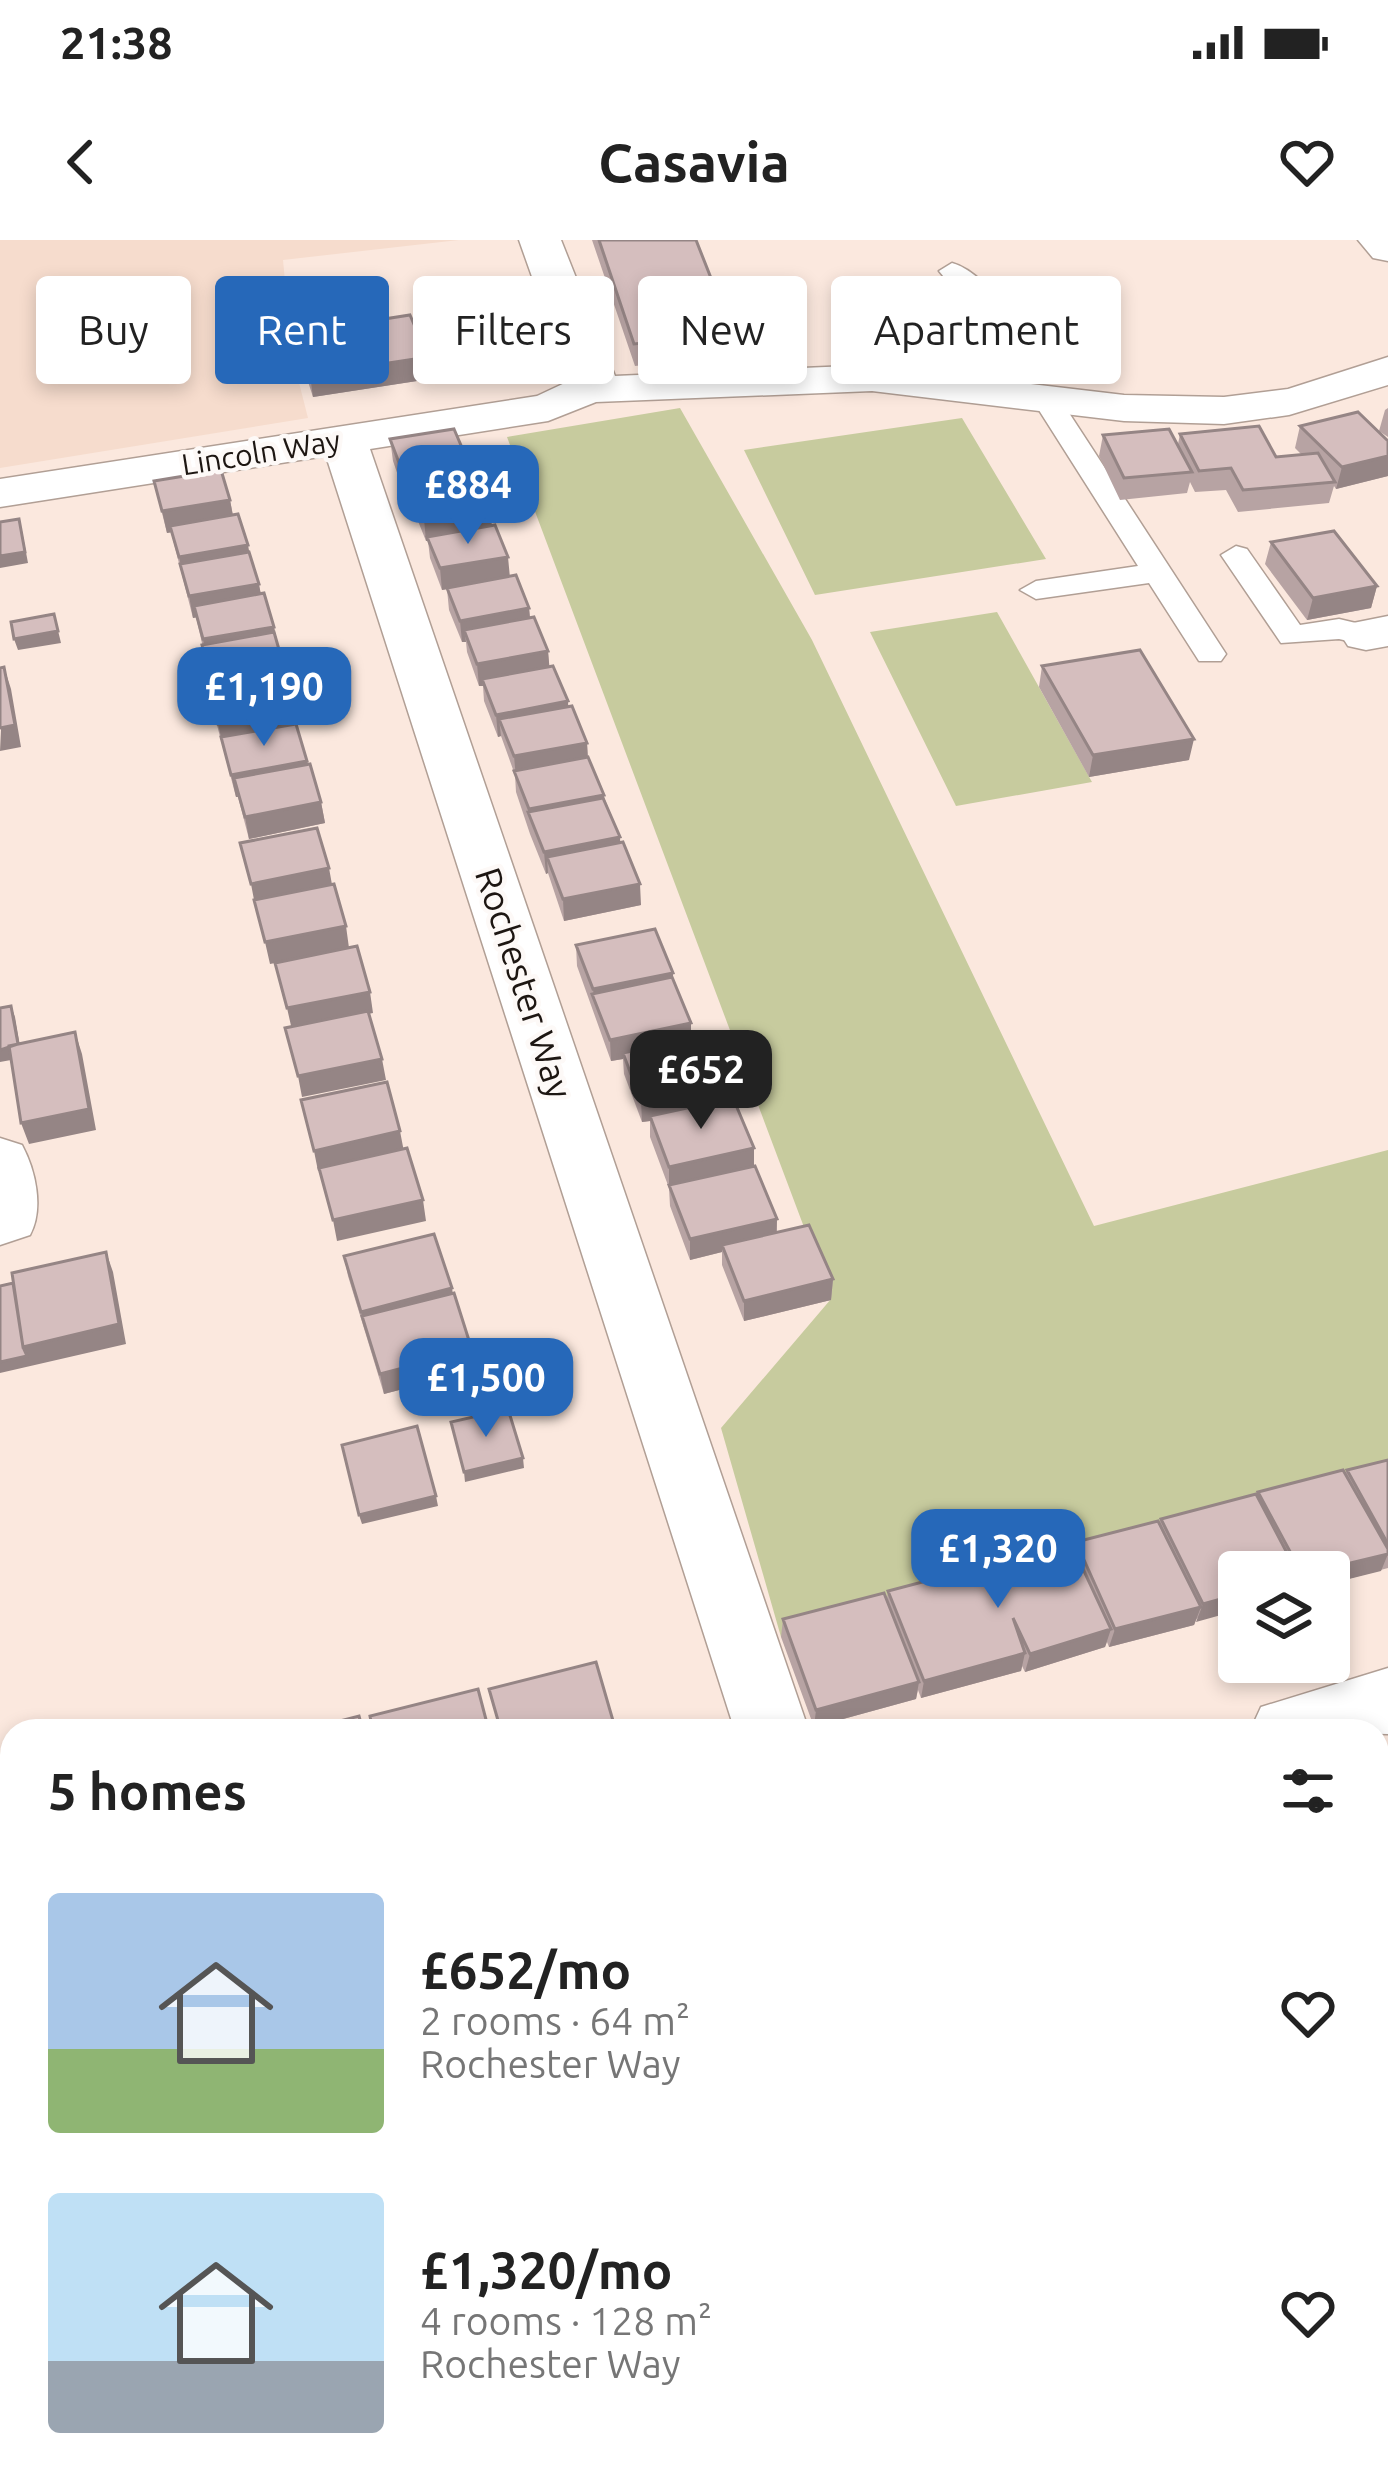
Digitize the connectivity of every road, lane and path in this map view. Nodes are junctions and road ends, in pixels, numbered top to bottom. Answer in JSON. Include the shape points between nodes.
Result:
{"nodes":[{"id":1,"x":540,"y":240,"type":"edge"},
{"id":2,"x":1378,"y":240,"type":"edge"},
{"id":3,"x":1388,"y":249,"type":"edge"},
{"id":4,"x":952,"y":272,"type":"dead end"},
{"id":5,"x":1388,"y":370,"type":"edge"},
{"id":6,"x":589,"y":389,"type":"junction"},
{"id":7,"x":1028,"y":395,"type":"junction"},
{"id":8,"x":344,"y":440,"type":"junction"},
{"id":9,"x":0,"y":493,"type":"edge"},
{"id":10,"x":1236,"y":555,"type":"dead end"},
{"id":11,"x":1157,"y":572,"type":"junction"},
{"id":12,"x":1036,"y":590,"type":"dead end"},
{"id":13,"x":1377,"y":633,"type":"edge"},
{"id":14,"x":1210,"y":654,"type":"dead end"},
{"id":15,"x":0,"y":1161,"type":"edge"},
{"id":16,"x":0,"y":1221,"type":"edge"},
{"id":17,"x":1388,"y":1701,"type":"edge"},
{"id":18,"x":768,"y":1719,"type":"edge"},
{"id":19,"x":1327,"y":1719,"type":"edge"}],
"edges":[{"from":1,"to":6,"type":"street","via":[[590,365]]},
{"from":2,"to":3,"type":"street"},
{"from":4,"to":7,"type":"lane","via":[[1015,343]]},
{"from":5,"to":7,"type":"street","via":[[1318,395],[1223,410]]},
{"from":6,"to":7,"type":"street","via":[[662,391],[794,376]]},
{"from":6,"to":8,"type":"street","name":"Lincoln Way","via":[[548,408]]},
{"from":7,"to":11,"type":"lane"},
{"from":8,"to":9,"type":"street","name":"Lincoln Way"},
{"from":8,"to":18,"type":"street","name":"Rochester Way"},
{"from":10,"to":13,"type":"lane","via":[[1292,636]]},
{"from":11,"to":12,"type":"lane"},
{"from":11,"to":14,"type":"lane"},
{"from":15,"to":16,"type":"street","via":[[8,1218]]},
{"from":17,"to":19,"type":"street"}]}
